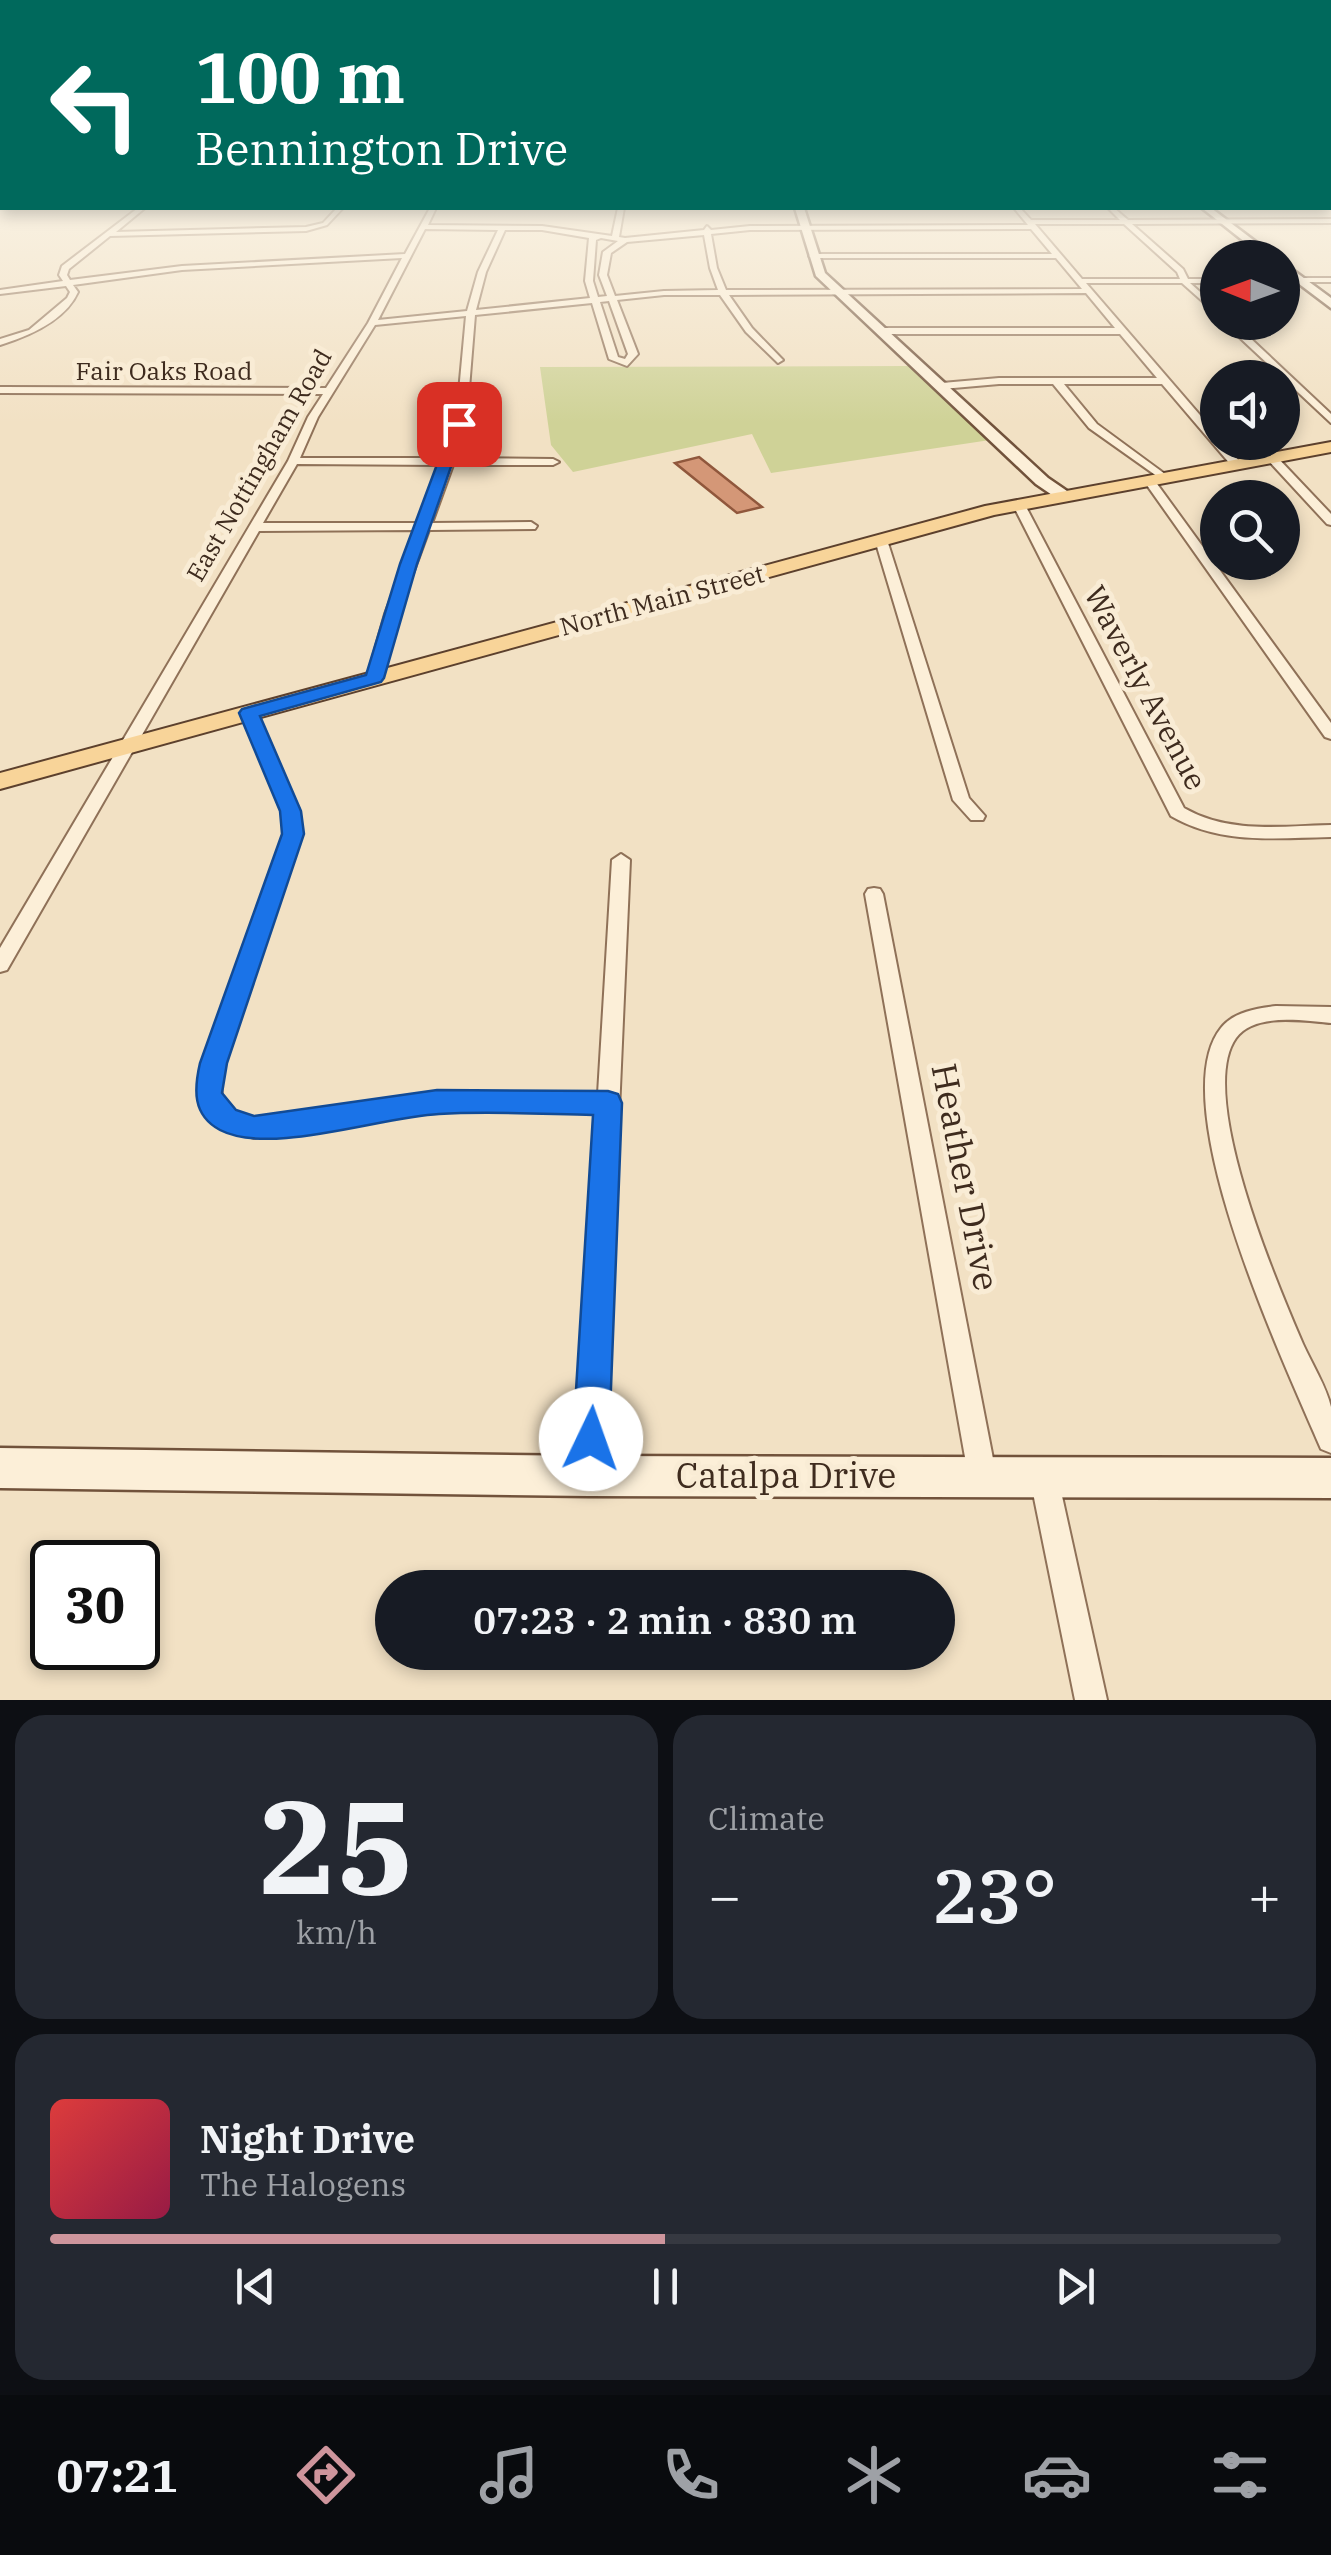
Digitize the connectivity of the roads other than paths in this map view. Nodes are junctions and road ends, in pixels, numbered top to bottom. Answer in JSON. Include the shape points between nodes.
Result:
{"nodes":[{"id":1,"x":70,"y":264,"type":"edge"},
{"id":2,"x":232,"y":264,"type":"edge"},
{"id":3,"x":402,"y":264,"type":"edge"},
{"id":4,"x":485,"y":264,"type":"edge"},
{"id":5,"x":588,"y":264,"type":"edge"},
{"id":6,"x":604,"y":264,"type":"edge"},
{"id":7,"x":711,"y":264,"type":"edge"},
{"id":8,"x":816,"y":264,"type":"edge"},
{"id":9,"x":1065,"y":264,"type":"edge"},
{"id":10,"x":1174,"y":264,"type":"edge"},
{"id":11,"x":1302,"y":280,"type":"joint"},
{"id":12,"x":1331,"y":280,"type":"edge"},
{"id":13,"x":1184,"y":281,"type":"junction"},
{"id":14,"x":1200,"y":281,"type":"edge"},
{"id":15,"x":1080,"y":282,"type":"junction"},
{"id":16,"x":69,"y":284,"type":"junction"},
{"id":17,"x":1087,"y":290,"type":"junction"},
{"id":18,"x":720,"y":291,"type":"junction"},
{"id":19,"x":838,"y":291,"type":"junction"},
{"id":20,"x":0,"y":292,"type":"edge"},
{"id":21,"x":1200,"y":297,"type":"edge"},
{"id":22,"x":611,"y":298,"type":"junction"},
{"id":23,"x":594,"y":300,"type":"junction"},
{"id":24,"x":1331,"y":304,"type":"edge"},
{"id":25,"x":470,"y":315,"type":"junction"},
{"id":26,"x":372,"y":323,"type":"junction"},
{"id":27,"x":1120,"y":330,"type":"junction"},
{"id":28,"x":881,"y":331,"type":"junction"},
{"id":29,"x":1246,"y":340,"type":"edge"},
{"id":30,"x":0,"y":342,"type":"edge"},
{"id":31,"x":778,"y":360,"type":"dead end"},
{"id":32,"x":1056,"y":381,"type":"junction"},
{"id":33,"x":1162,"y":381,"type":"junction"},
{"id":34,"x":942,"y":386,"type":"junction"},
{"id":35,"x":0,"y":390,"type":"edge"},
{"id":36,"x":328,"y":391,"type":"junction"},
{"id":37,"x":1331,"y":420,"type":"edge"},
{"id":38,"x":1331,"y":446,"type":"edge"},
{"id":39,"x":1300,"y":452,"type":"edge"},
{"id":40,"x":1252,"y":460,"type":"edge"},
{"id":41,"x":1273,"y":460,"type":"edge"},
{"id":42,"x":293,"y":461,"type":"junction"},
{"id":43,"x":448,"y":462,"type":"junction"},
{"id":44,"x":553,"y":462,"type":"dead end"},
{"id":45,"x":1235,"y":463,"type":"junction"},
{"id":46,"x":1155,"y":477,"type":"junction"},
{"id":47,"x":1062,"y":494,"type":"junction"},
{"id":48,"x":1018,"y":504,"type":"junction"},
{"id":49,"x":1331,"y":521,"type":"edge"},
{"id":50,"x":531,"y":526,"type":"dead end"},
{"id":51,"x":254,"y":528,"type":"junction"},
{"id":52,"x":421,"y":528,"type":"junction"},
{"id":53,"x":882,"y":540,"type":"junction"},
{"id":54,"x":374,"y":678,"type":"junction"},
{"id":55,"x":249,"y":713,"type":"junction"},
{"id":56,"x":1331,"y":734,"type":"edge"},
{"id":57,"x":126,"y":747,"type":"junction"},
{"id":58,"x":0,"y":781,"type":"edge"},
{"id":59,"x":977,"y":816,"type":"dead end"},
{"id":60,"x":1331,"y":831,"type":"edge"},
{"id":61,"x":621,"y":860,"type":"dead end"},
{"id":62,"x":874,"y":894,"type":"dead end"},
{"id":63,"x":0,"y":965,"type":"edge"},
{"id":64,"x":1331,"y":1014,"type":"edge"},
{"id":65,"x":608,"y":1103,"type":"junction"},
{"id":66,"x":1331,"y":1439,"type":"edge"},
{"id":67,"x":0,"y":1468,"type":"edge"},
{"id":68,"x":982,"y":1474,"type":"junction"},
{"id":69,"x":589,"y":1476,"type":"junction"},
{"id":70,"x":1044,"y":1478,"type":"junction"},
{"id":71,"x":1331,"y":1478,"type":"edge"},
{"id":72,"x":1091,"y":1700,"type":"edge"}],
"edges":[{"from":1,"to":16,"type":"street","via":[[63,275]]},
{"from":2,"to":16,"type":"street"},
{"from":3,"to":26,"type":"street","name":"East Nottingham Road"},
{"from":4,"to":25,"type":"street"},
{"from":5,"to":23,"type":"street"},
{"from":6,"to":22,"type":"street"},
{"from":7,"to":18,"type":"street"},
{"from":8,"to":19,"type":"street"},
{"from":9,"to":15,"type":"street"},
{"from":10,"to":13,"type":"street"},
{"from":11,"to":12,"type":"street"},
{"from":11,"to":24,"type":"street"},
{"from":13,"to":14,"type":"street"},
{"from":13,"to":15,"type":"street"},
{"from":13,"to":21,"type":"street"},
{"from":15,"to":17,"type":"street"},
{"from":16,"to":20,"type":"street"},
{"from":16,"to":30,"type":"street","via":[[71,300],[36,330]]},
{"from":17,"to":19,"type":"street"},
{"from":17,"to":27,"type":"street"},
{"from":18,"to":19,"type":"street"},
{"from":18,"to":22,"type":"street"},
{"from":18,"to":31,"type":"street"},
{"from":19,"to":28,"type":"street"},
{"from":22,"to":23,"type":"street"},
{"from":22,"to":23,"type":"street","via":[[634,354],[628,363],[614,359]]},
{"from":23,"to":25,"type":"street"},
{"from":25,"to":26,"type":"street"},
{"from":25,"to":43,"type":"street","via":[[464,402]]},
{"from":26,"to":36,"type":"street","name":"East Nottingham Road"},
{"from":27,"to":28,"type":"street"},
{"from":27,"to":33,"type":"street"},
{"from":28,"to":34,"type":"street"},
{"from":29,"to":37,"type":"street"},
{"from":32,"to":33,"type":"street"},
{"from":32,"to":34,"type":"street"},
{"from":32,"to":46,"type":"street","via":[[1093,426]]},
{"from":33,"to":45,"type":"street"},
{"from":34,"to":47,"type":"street"},
{"from":35,"to":36,"type":"street","name":"Fair Oaks Road"},
{"from":36,"to":42,"type":"street","name":"East Nottingham Road"},
{"from":38,"to":39,"type":"main road","name":"North Main Street"},
{"from":40,"to":45,"type":"main road","name":"North Main Street"},
{"from":41,"to":49,"type":"street"},
{"from":42,"to":43,"type":"street"},
{"from":42,"to":51,"type":"street","name":"East Nottingham Road"},
{"from":43,"to":44,"type":"street"},
{"from":43,"to":52,"type":"street"},
{"from":45,"to":46,"type":"main road","name":"North Main Street"},
{"from":46,"to":47,"type":"main road","name":"North Main Street"},
{"from":46,"to":56,"type":"street"},
{"from":47,"to":48,"type":"main road","name":"North Main Street"},
{"from":48,"to":53,"type":"main road","name":"North Main Street"},
{"from":48,"to":60,"type":"street","name":"Waverly Avenue","via":[[1177,812],[1226,830]]},
{"from":50,"to":52,"type":"street"},
{"from":51,"to":52,"type":"street"},
{"from":51,"to":57,"type":"street","name":"East Nottingham Road"},
{"from":52,"to":54,"type":"street"},
{"from":53,"to":54,"type":"main road","name":"North Main Street"},
{"from":53,"to":59,"type":"street","via":[[961,800]]},
{"from":54,"to":55,"type":"main road","name":"North Main Street"},
{"from":55,"to":57,"type":"main road","name":"North Main Street"},
{"from":55,"to":65,"type":"street","via":[[290,811],[293,834],[208,1084],[212,1104],[226,1120],[254,1128],[437,1102]]},
{"from":57,"to":58,"type":"main road","name":"North Main Street"},
{"from":57,"to":63,"type":"street","name":"East Nottingham Road"},
{"from":61,"to":65,"type":"street"},
{"from":62,"to":68,"type":"street","name":"Heather Drive"},
{"from":64,"to":66,"type":"street","via":[[1245,1021],[1218,1048],[1213,1082],[1249,1240]]},
{"from":65,"to":69,"type":"street"},
{"from":67,"to":69,"type":"street","name":"Catalpa Drive"},
{"from":68,"to":69,"type":"street","name":"Catalpa Drive"},
{"from":68,"to":70,"type":"street","name":"Catalpa Drive"},
{"from":70,"to":71,"type":"street","name":"Catalpa Drive"},
{"from":70,"to":72,"type":"street"}]}
